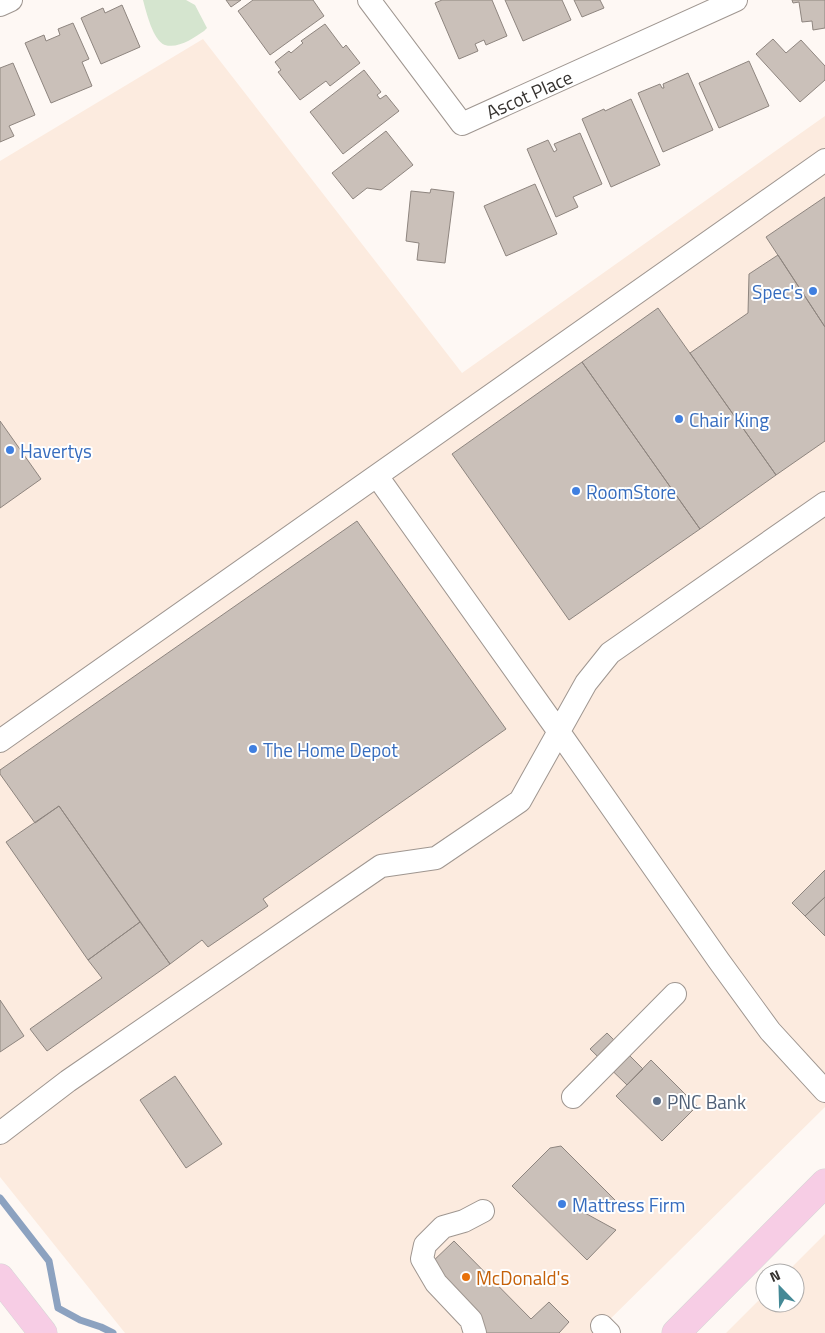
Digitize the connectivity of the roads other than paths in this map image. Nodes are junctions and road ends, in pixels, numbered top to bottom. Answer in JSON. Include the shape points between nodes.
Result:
{"nodes":[{"id":1,"x":11,"y":0,"type":"edge"},
{"id":2,"x":369,"y":0,"type":"edge"},
{"id":3,"x":736,"y":0,"type":"edge"},
{"id":4,"x":0,"y":5,"type":"edge"},
{"id":5,"x":825,"y":160,"type":"edge"},
{"id":6,"x":377,"y":476,"type":"junction"},
{"id":7,"x":825,"y":503,"type":"edge"},
{"id":8,"x":559,"y":732,"type":"junction"},
{"id":9,"x":0,"y":741,"type":"edge"},
{"id":10,"x":675,"y":994,"type":"dead end"},
{"id":11,"x":825,"y":1091,"type":"edge"},
{"id":12,"x":573,"y":1097,"type":"dead end"},
{"id":13,"x":0,"y":1133,"type":"edge"},
{"id":14,"x":825,"y":1183,"type":"edge"},
{"id":15,"x":483,"y":1211,"type":"dead end"},
{"id":16,"x":0,"y":1278,"type":"edge"},
{"id":17,"x":43,"y":1333,"type":"edge"},
{"id":18,"x":475,"y":1333,"type":"edge"},
{"id":19,"x":676,"y":1333,"type":"edge"}],
"edges":[{"from":1,"to":4,"type":"street"},
{"from":2,"to":3,"type":"street","name":"Ascot Place","via":[[462,124]]},
{"from":5,"to":6,"type":"street"},
{"from":6,"to":8,"type":"street"},
{"from":6,"to":9,"type":"street"},
{"from":7,"to":8,"type":"street","via":[[610,653],[586,683]]},
{"from":8,"to":11,"type":"street","via":[[770,1031]]},
{"from":8,"to":13,"type":"street","via":[[520,801],[436,858],[381,866],[68,1081]]},
{"from":10,"to":12,"type":"street"},
{"from":14,"to":19,"type":"main road"},
{"from":15,"to":18,"type":"street","via":[[443,1227],[425,1245],[422,1260],[436,1283],[471,1320]]},
{"from":16,"to":17,"type":"main road"}]}
